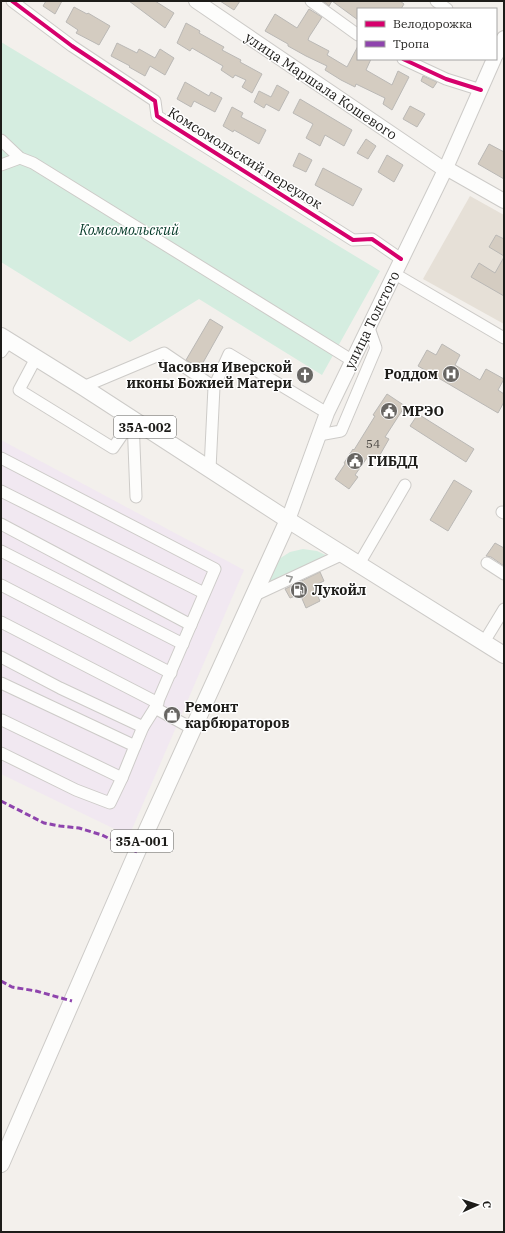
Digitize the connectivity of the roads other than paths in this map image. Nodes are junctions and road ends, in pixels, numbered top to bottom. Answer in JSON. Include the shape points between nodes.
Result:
{"nodes":[{"id":1,"x":12,"y":1,"type":"edge"},
{"id":2,"x":196,"y":1,"type":"edge"},
{"id":3,"x":311,"y":1,"type":"edge"},
{"id":4,"x":436,"y":1,"type":"edge"},
{"id":5,"x":446,"y":8,"type":"edge"},
{"id":6,"x":357,"y":34,"type":"edge"},
{"id":7,"x":405,"y":60,"type":"edge"},
{"id":8,"x":494,"y":60,"type":"edge"},
{"id":9,"x":481,"y":90,"type":"junction"},
{"id":10,"x":1,"y":140,"type":"edge"},
{"id":11,"x":20,"y":158,"type":"junction"},
{"id":12,"x":1,"y":165,"type":"edge"},
{"id":13,"x":445,"y":169,"type":"junction"},
{"id":14,"x":504,"y":201,"type":"edge"},
{"id":15,"x":401,"y":259,"type":"junction"},
{"id":16,"x":395,"y":274,"type":"junction"},
{"id":17,"x":369,"y":328,"type":"junction"},
{"id":18,"x":504,"y":338,"type":"edge"},
{"id":19,"x":4,"y":343,"type":"edge"},
{"id":20,"x":36,"y":358,"type":"junction"},
{"id":21,"x":353,"y":361,"type":"junction"},
{"id":22,"x":214,"y":386,"type":"junction"},
{"id":23,"x":83,"y":387,"type":"junction"},
{"id":24,"x":328,"y":413,"type":"junction"},
{"id":25,"x":133,"y":419,"type":"junction"},
{"id":26,"x":319,"y":435,"type":"junction"},
{"id":27,"x":1,"y":458,"type":"edge"},
{"id":28,"x":210,"y":469,"type":"junction"},
{"id":29,"x":405,"y":486,"type":"dead end"},
{"id":30,"x":1,"y":491,"type":"edge"},
{"id":31,"x":136,"y":497,"type":"dead end"},
{"id":32,"x":288,"y":520,"type":"junction"},
{"id":33,"x":1,"y":524,"type":"edge"},
{"id":34,"x":1,"y":551,"type":"edge"},
{"id":35,"x":343,"y":554,"type":"junction"},
{"id":36,"x":358,"y":564,"type":"junction"},
{"id":37,"x":487,"y":564,"type":"dead end"},
{"id":38,"x":504,"y":574,"type":"edge"},
{"id":39,"x":1,"y":585,"type":"edge"},
{"id":40,"x":204,"y":593,"type":"junction"},
{"id":41,"x":254,"y":595,"type":"junction"},
{"id":42,"x":504,"y":609,"type":"edge"},
{"id":43,"x":1,"y":622,"type":"edge"},
{"id":44,"x":191,"y":624,"type":"junction"},
{"id":45,"x":484,"y":642,"type":"junction"},
{"id":46,"x":183,"y":644,"type":"junction"},
{"id":47,"x":504,"y":655,"type":"edge"},
{"id":48,"x":1,"y":657,"type":"edge"},
{"id":49,"x":171,"y":673,"type":"junction"},
{"id":50,"x":1,"y":682,"type":"edge"},
{"id":51,"x":156,"y":705,"type":"junction"},
{"id":52,"x":1,"y":720,"type":"edge"},
{"id":53,"x":143,"y":727,"type":"junction"},
{"id":54,"x":193,"y":729,"type":"junction"},
{"id":55,"x":135,"y":746,"type":"junction"},
{"id":56,"x":1,"y":753,"type":"edge"},
{"id":57,"x":122,"y":778,"type":"junction"},
{"id":58,"x":1,"y":1164,"type":"edge"}],
"edges":[{"from":1,"to":15,"type":"street","name":"Комсомольский переулок","via":[[72,46],[155,101],[157,116],[353,240],[372,239]]},
{"from":2,"to":13,"type":"main road","name":"улица Маршала Кошевого"},
{"from":3,"to":6,"type":"street"},
{"from":4,"to":5,"type":"street"},
{"from":7,"to":9,"type":"street","via":[[446,79]]},
{"from":8,"to":9,"type":"main road","name":"улица Толстого"},
{"from":9,"to":13,"type":"main road","name":"улица Толстого"},
{"from":10,"to":11,"type":"street"},
{"from":11,"to":12,"type":"street"},
{"from":11,"to":21,"type":"street","via":[[34,162]]},
{"from":13,"to":14,"type":"main road","name":"улица Маршала Кошевого"},
{"from":13,"to":15,"type":"main road","name":"улица Толстого"},
{"from":15,"to":16,"type":"main road","name":"улица Толстого"},
{"from":16,"to":17,"type":"main road","name":"улица Толстого"},
{"from":16,"to":18,"type":"street"},
{"from":17,"to":21,"type":"main road","name":"улица Толстого"},
{"from":17,"to":26,"type":"street","via":[[376,348],[341,431]]},
{"from":19,"to":20,"type":"highway","number":"35А-002"},
{"from":20,"to":23,"type":"highway","number":"35А-002"},
{"from":20,"to":25,"type":"street","via":[[19,390],[113,448]]},
{"from":21,"to":24,"type":"main road","name":"улица Толстого"},
{"from":22,"to":23,"type":"street","via":[[164,353]]},
{"from":22,"to":24,"type":"street","via":[[229,354]]},
{"from":22,"to":28,"type":"street"},
{"from":23,"to":25,"type":"highway","number":"35А-002"},
{"from":24,"to":26,"type":"main road","name":"улица Толстого"},
{"from":25,"to":28,"type":"highway","number":"35А-002"},
{"from":25,"to":31,"type":"street"},
{"from":26,"to":32,"type":"main road","name":"улица Толстого"},
{"from":27,"to":40,"type":"street","via":[[215,569]]},
{"from":28,"to":32,"type":"highway","number":"35А-002"},
{"from":29,"to":36,"type":"street"},
{"from":30,"to":40,"type":"street"},
{"from":32,"to":35,"type":"highway","number":"35А-002"},
{"from":32,"to":41,"type":"highway","number":"35А-001"},
{"from":33,"to":44,"type":"street"},
{"from":34,"to":46,"type":"street"},
{"from":35,"to":36,"type":"highway","number":"35А-002"},
{"from":41,"to":35,"type":"street","one_way":true},
{"from":36,"to":45,"type":"highway","number":"35А-002"},
{"from":37,"to":38,"type":"street"},
{"from":39,"to":49,"type":"street"},
{"from":40,"to":44,"type":"street"},
{"from":41,"to":54,"type":"highway","number":"35А-001"},
{"from":42,"to":45,"type":"street"},
{"from":43,"to":51,"type":"street"},
{"from":44,"to":46,"type":"street"},
{"from":45,"to":47,"type":"highway","number":"35А-002"},
{"from":46,"to":49,"type":"street"},
{"from":48,"to":53,"type":"street"},
{"from":49,"to":51,"type":"street"},
{"from":50,"to":55,"type":"street"},
{"from":51,"to":53,"type":"street"},
{"from":51,"to":54,"type":"street"},
{"from":52,"to":57,"type":"street"},
{"from":53,"to":55,"type":"street"},
{"from":54,"to":58,"type":"highway","number":"35А-001"},
{"from":55,"to":57,"type":"street"},
{"from":56,"to":57,"type":"street","via":[[76,790],[110,803]]}]}
